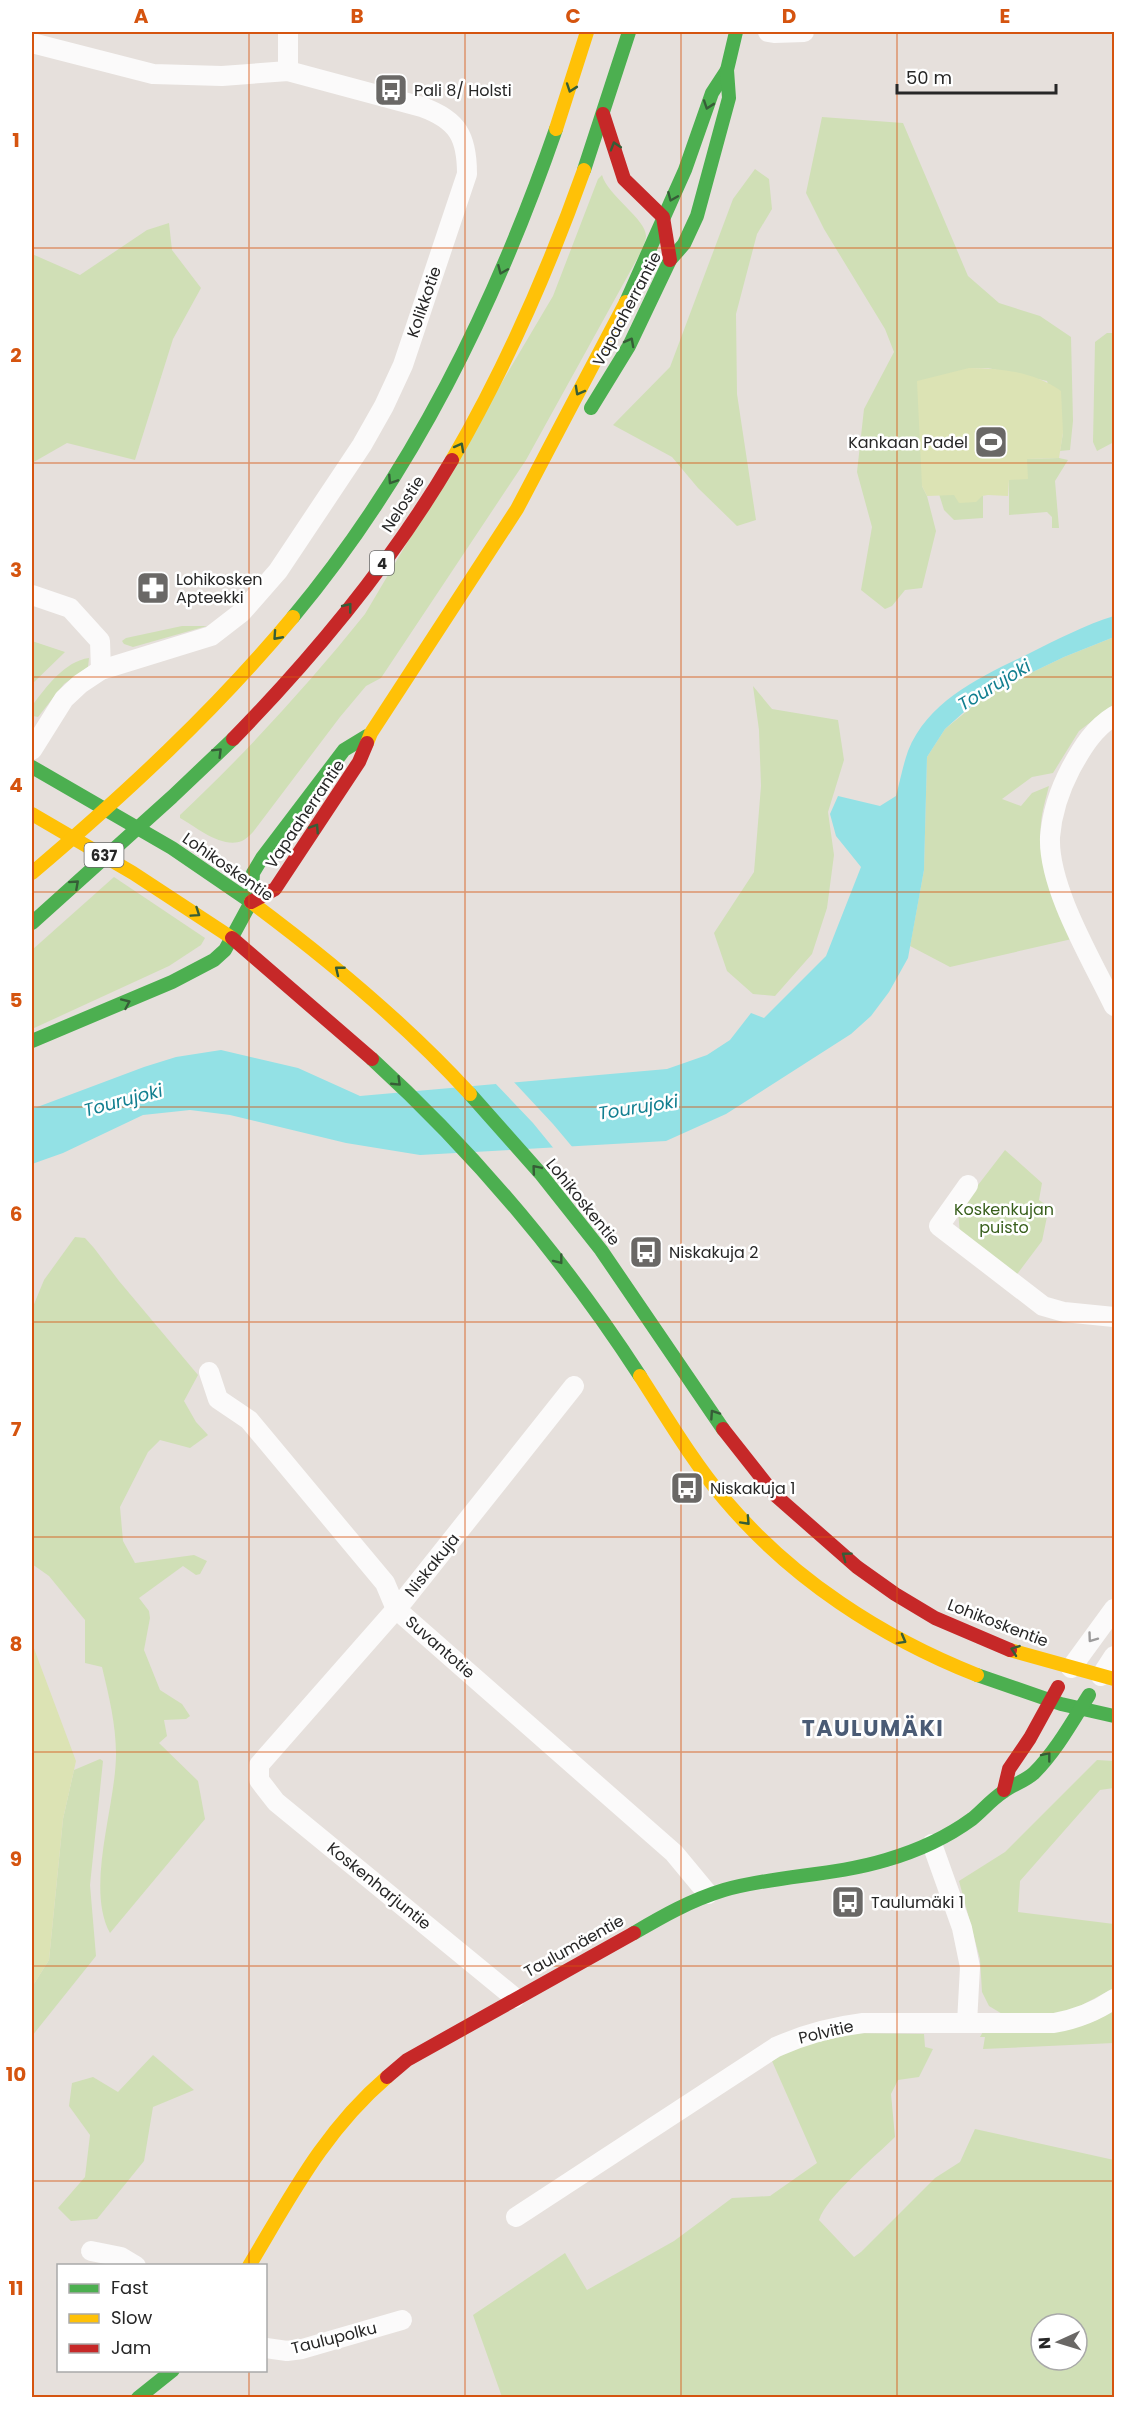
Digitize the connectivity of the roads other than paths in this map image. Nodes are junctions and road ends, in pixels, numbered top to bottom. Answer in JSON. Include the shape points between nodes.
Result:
{"nodes":[{"id":1,"x":288,"y":32,"type":"edge"},
{"id":2,"x":587,"y":32,"type":"edge"},
{"id":3,"x":628,"y":32,"type":"edge"},
{"id":4,"x":736,"y":32,"type":"edge"},
{"id":5,"x":768,"y":32,"type":"edge"},
{"id":6,"x":804,"y":32,"type":"edge"},
{"id":7,"x":32,"y":43,"type":"edge"},
{"id":8,"x":727,"y":70,"type":"junction"},
{"id":9,"x":288,"y":71,"type":"junction"},
{"id":10,"x":603,"y":114,"type":"junction"},
{"id":11,"x":663,"y":217,"type":"junction"},
{"id":12,"x":670,"y":260,"type":"junction"},
{"id":13,"x":585,"y":418,"type":"dead end"},
{"id":14,"x":562,"y":455,"type":"dead end"},
{"id":15,"x":518,"y":509,"type":"junction"},
{"id":16,"x":32,"y":595,"type":"edge"},
{"id":17,"x":101,"y":670,"type":"junction"},
{"id":18,"x":1114,"y":716,"type":"edge"},
{"id":19,"x":371,"y":734,"type":"junction"},
{"id":20,"x":32,"y":750,"type":"edge"},
{"id":21,"x":32,"y":767,"type":"edge"},
{"id":22,"x":32,"y":814,"type":"edge"},
{"id":23,"x":32,"y":873,"type":"edge"},
{"id":24,"x":251,"y":902,"type":"junction"},
{"id":25,"x":32,"y":923,"type":"edge"},
{"id":26,"x":232,"y":938,"type":"junction"},
{"id":27,"x":1114,"y":1006,"type":"edge"},
{"id":28,"x":32,"y":1041,"type":"edge"},
{"id":29,"x":968,"y":1185,"type":"dead end"},
{"id":30,"x":1114,"y":1317,"type":"edge"},
{"id":31,"x":209,"y":1372,"type":"dead end"},
{"id":32,"x":574,"y":1386,"type":"dead end"},
{"id":33,"x":396,"y":1609,"type":"junction"},
{"id":34,"x":1114,"y":1609,"type":"edge"},
{"id":35,"x":1114,"y":1656,"type":"edge"},
{"id":36,"x":1071,"y":1668,"type":"junction"},
{"id":37,"x":1108,"y":1678,"type":"edge"},
{"id":38,"x":1049,"y":1701,"type":"junction"},
{"id":39,"x":1080,"y":1710,"type":"junction"},
{"id":40,"x":1114,"y":1716,"type":"edge"},
{"id":41,"x":259,"y":1765,"type":"joint"},
{"id":42,"x":1004,"y":1790,"type":"junction"},
{"id":43,"x":932,"y":1844,"type":"junction"},
{"id":44,"x":708,"y":1894,"type":"junction"},
{"id":45,"x":515,"y":1998,"type":"junction"},
{"id":46,"x":1114,"y":1999,"type":"edge"},
{"id":47,"x":968,"y":2023,"type":"junction"},
{"id":48,"x":516,"y":2217,"type":"dead end"},
{"id":49,"x":91,"y":2251,"type":"dead end"},
{"id":50,"x":134,"y":2264,"type":"edge"},
{"id":51,"x":250,"y":2264,"type":"edge"},
{"id":52,"x":402,"y":2320,"type":"dead end"},
{"id":53,"x":267,"y":2348,"type":"edge"},
{"id":54,"x":170,"y":2372,"type":"edge"},
{"id":55,"x":138,"y":2397,"type":"edge"}],
"edges":[{"from":1,"to":9,"type":"street"},
{"from":2,"to":23,"type":"main road","name":"Nelostie","number":"4","one_way":true,"via":[[533,195],[496,283],[419,438],[372,510],[280,633],[212,707]]},
{"from":3,"to":10,"type":"main road","name":"Nelostie","number":"4"},
{"from":4,"to":8,"type":"main road","name":"Vapaaherrantie"},
{"from":5,"to":6,"type":"street"},
{"from":7,"to":9,"type":"street","name":"Kolikkotie","via":[[153,74],[222,76]]},
{"from":8,"to":11,"type":"main road","name":"Vapaaherrantie","one_way":true,"via":[[712,93],[685,170]]},
{"from":8,"to":12,"type":"main road","name":"Vapaaherrantie","via":[[729,98],[714,160],[697,216],[684,244]]},
{"from":9,"to":17,"type":"street","name":"Kolikkotie","via":[[440,114],[461,136],[467,174],[403,364],[384,406],[278,571],[242,612],[211,636]]},
{"from":11,"to":10,"type":"main road","one_way":true,"via":[[624,179]]},
{"from":25,"to":10,"type":"main road","name":"Nelostie","number":"4","one_way":true,"via":[[182,788],[254,717],[314,649],[395,546],[455,455],[501,370],[537,290]]},
{"from":11,"to":12,"type":"main road"},
{"from":11,"to":15,"type":"main road","name":"Vapaaherrantie","one_way":true,"via":[[633,289]]},
{"from":13,"to":12,"type":"main road","name":"Vapaaherrantie","one_way":true,"via":[[628,346]]},
{"from":14,"to":15,"type":"main road","name":"Vapaaherrantie"},
{"from":15,"to":19,"type":"main road","name":"Vapaaherrantie"},
{"from":16,"to":17,"type":"street","via":[[70,608],[100,641]]},
{"from":17,"to":20,"type":"street","name":"Kolikkotie","via":[[64,699]]},
{"from":18,"to":27,"type":"street","via":[[1083,744],[1063,783],[1050,839],[1053,866],[1064,901]]},
{"from":24,"to":19,"type":"main road","name":"Vapaaherrantie","one_way":true,"via":[[275,889],[359,762]]},
{"from":19,"to":24,"type":"main road","name":"Vapaaherrantie","via":[[344,750],[262,858],[253,873]]},
{"from":21,"to":24,"type":"main road","name":"Lohikoskentie","number":"637","via":[[191,859]]},
{"from":22,"to":26,"type":"main road","number":"637","one_way":true,"via":[[90,846]]},
{"from":24,"to":26,"type":"main road"},
{"from":36,"to":24,"type":"main road","name":"Lohikoskentie","one_way":true,"via":[[956,1628],[894,1593],[825,1540],[767,1487],[574,1214],[499,1126],[417,1039],[348,977]]},
{"from":28,"to":26,"type":"main road","one_way":true,"via":[[172,982],[214,960]]},
{"from":26,"to":38,"type":"main road","one_way":true,"via":[[355,1041],[449,1132],[522,1214],[600,1316],[726,1500],[765,1542],[851,1612],[933,1657]]},
{"from":29,"to":30,"type":"street","via":[[939,1226],[1043,1306]]},
{"from":31,"to":33,"type":"street","name":"Suvantotie","via":[[218,1399],[249,1420],[385,1583]]},
{"from":32,"to":33,"type":"street","name":"Niskakuja"},
{"from":33,"to":41,"type":"street","name":"Niskakuja"},
{"from":33,"to":44,"type":"street","name":"Suvantotie","via":[[674,1853]]},
{"from":34,"to":36,"type":"street","one_way":true},
{"from":35,"to":37,"type":"street"},
{"from":36,"to":37,"type":"main road","name":"Lohikoskentie"},
{"from":36,"to":38,"type":"main road","name":"Taulumäentie"},
{"from":37,"to":39,"type":"main road","name":"Taulumäentie"},
{"from":38,"to":39,"type":"main road"},
{"from":38,"to":42,"type":"main road","name":"Taulumäentie","via":[[1009,1769]]},
{"from":39,"to":40,"type":"main road"},
{"from":42,"to":39,"type":"main road","name":"Taulumäentie","one_way":true,"via":[[1026,1780]]},
{"from":41,"to":45,"type":"street","name":"Koskenharjuntie","via":[[259,1780],[276,1802]]},
{"from":42,"to":43,"type":"main road","name":"Taulumäentie","via":[[970,1820]]},
{"from":43,"to":44,"type":"main road","name":"Taulumäentie","via":[[855,1868],[774,1879]]},
{"from":43,"to":47,"type":"street","via":[[962,1928],[970,1967]]},
{"from":44,"to":45,"type":"main road","name":"Taulumäentie"},
{"from":45,"to":51,"type":"main road","name":"Taulumäentie","via":[[407,2060],[378,2084],[314,2158]]},
{"from":46,"to":47,"type":"street","name":"Polvitie","via":[[1079,2019],[1054,2023]]},
{"from":47,"to":48,"type":"street","name":"Polvitie","via":[[862,2023],[804,2034],[776,2047]]},
{"from":49,"to":50,"type":"street"},
{"from":52,"to":53,"type":"street","name":"Taulupolku","via":[[302,2349]]},
{"from":54,"to":55,"type":"main road"}]}
